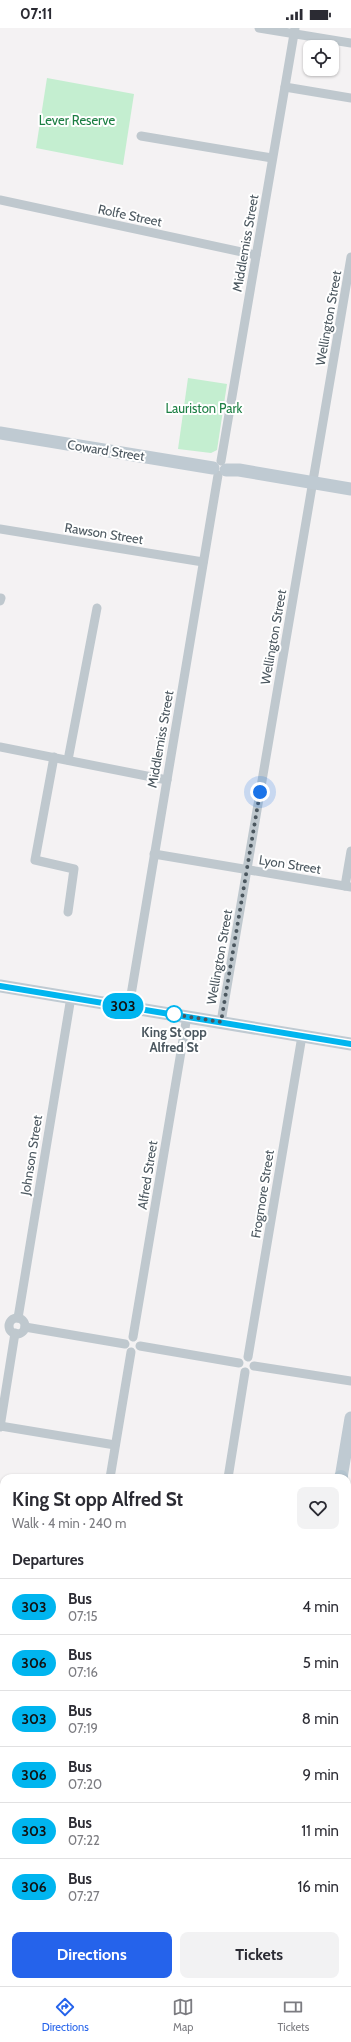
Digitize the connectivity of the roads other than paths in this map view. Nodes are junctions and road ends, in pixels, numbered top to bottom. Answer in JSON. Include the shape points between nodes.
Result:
{"nodes":[{"id":1,"x":259,"y":28,"type":"edge"},
{"id":2,"x":294,"y":31,"type":"edge"},
{"id":3,"x":351,"y":43,"type":"edge"},
{"id":4,"x":285,"y":87,"type":"junction"},
{"id":5,"x":351,"y":98,"type":"edge"},
{"id":6,"x":141,"y":136,"type":"dead end"},
{"id":7,"x":272,"y":158,"type":"junction"},
{"id":8,"x":0,"y":200,"type":"edge"},
{"id":9,"x":256,"y":255,"type":"junction"},
{"id":10,"x":351,"y":257,"type":"edge"},
{"id":11,"x":0,"y":433,"type":"edge"},
{"id":12,"x":219,"y":469,"type":"junction"},
{"id":13,"x":313,"y":482,"type":"junction"},
{"id":14,"x":351,"y":489,"type":"edge"},
{"id":15,"x":0,"y":530,"type":"edge"},
{"id":16,"x":203,"y":562,"type":"junction"},
{"id":17,"x":97,"y":608,"type":"dead end"},
{"id":18,"x":0,"y":747,"type":"edge"},
{"id":19,"x":54,"y":757,"type":"junction"},
{"id":20,"x":68,"y":760,"type":"junction"},
{"id":21,"x":167,"y":780,"type":"junction"},
{"id":22,"x":351,"y":850,"type":"edge"},
{"id":23,"x":154,"y":854,"type":"junction"},
{"id":24,"x":247,"y":870,"type":"junction"},
{"id":25,"x":348,"y":886,"type":"edge"},
{"id":26,"x":68,"y":912,"type":"dead end"},
{"id":27,"x":0,"y":986,"type":"edge"},
{"id":28,"x":71,"y":997,"type":"junction"},
{"id":29,"x":129,"y":1007,"type":"junction"},
{"id":30,"x":187,"y":1016,"type":"junction"},
{"id":31,"x":221,"y":1022,"type":"junction"},
{"id":32,"x":302,"y":1036,"type":"junction"},
{"id":33,"x":351,"y":1044,"type":"edge"},
{"id":34,"x":18,"y":1318,"type":"junction"},
{"id":35,"x":5,"y":1323,"type":"edge"},
{"id":36,"x":25,"y":1327,"type":"junction"},
{"id":37,"x":15,"y":1333,"type":"junction"},
{"id":38,"x":133,"y":1337,"type":"junction"},
{"id":39,"x":124,"y":1344,"type":"junction"},
{"id":40,"x":140,"y":1346,"type":"junction"},
{"id":41,"x":131,"y":1352,"type":"junction"},
{"id":42,"x":248,"y":1357,"type":"junction"},
{"id":43,"x":240,"y":1363,"type":"junction"},
{"id":44,"x":254,"y":1366,"type":"junction"},
{"id":45,"x":245,"y":1372,"type":"junction"},
{"id":46,"x":351,"y":1381,"type":"edge"},
{"id":47,"x":351,"y":1418,"type":"edge"},
{"id":48,"x":0,"y":1427,"type":"edge"},
{"id":49,"x":115,"y":1445,"type":"junction"},
{"id":50,"x":111,"y":1474,"type":"edge"},
{"id":51,"x":229,"y":1474,"type":"edge"},
{"id":52,"x":342,"y":1474,"type":"edge"}],
"edges":[{"from":1,"to":2,"type":"street"},
{"from":2,"to":3,"type":"street"},
{"from":2,"to":4,"type":"street","name":"Middlemiss Street"},
{"from":4,"to":5,"type":"street"},
{"from":4,"to":7,"type":"street","name":"Middlemiss Street"},
{"from":6,"to":7,"type":"street"},
{"from":7,"to":9,"type":"street","name":"Middlemiss Street"},
{"from":8,"to":9,"type":"street","name":"Rolfe Street"},
{"from":9,"to":12,"type":"street","name":"Middlemiss Street"},
{"from":10,"to":13,"type":"street","name":"Wellington Street"},
{"from":11,"to":12,"type":"street","name":"Coward Street"},
{"from":12,"to":13,"type":"street","name":"Coward Street"},
{"from":12,"to":16,"type":"street","name":"Middlemiss Street"},
{"from":13,"to":14,"type":"street","name":"Coward Street"},
{"from":13,"to":24,"type":"street","name":"Wellington Street"},
{"from":15,"to":16,"type":"street","name":"Rawson Street"},
{"from":16,"to":21,"type":"street","name":"Middlemiss Street"},
{"from":17,"to":20,"type":"street"},
{"from":18,"to":19,"type":"street"},
{"from":19,"to":20,"type":"street"},
{"from":19,"to":26,"type":"street","via":[[35,860],[74,869]]},
{"from":20,"to":21,"type":"street"},
{"from":21,"to":23,"type":"street","name":"Middlemiss Street"},
{"from":22,"to":25,"type":"street"},
{"from":23,"to":24,"type":"street","name":"Lyon Street"},
{"from":23,"to":29,"type":"street","name":"Middlemiss Street"},
{"from":24,"to":25,"type":"street","name":"Lyon Street"},
{"from":24,"to":31,"type":"street","name":"Wellington Street"},
{"from":27,"to":28,"type":"street"},
{"from":28,"to":29,"type":"street"},
{"from":28,"to":34,"type":"street","name":"Johnson Street"},
{"from":29,"to":30,"type":"street"},
{"from":30,"to":31,"type":"street"},
{"from":30,"to":38,"type":"street","name":"Alfred Street"},
{"from":31,"to":32,"type":"street"},
{"from":32,"to":33,"type":"street"},
{"from":32,"to":42,"type":"street","name":"Frogmore Street"},
{"from":34,"to":35,"type":"street"},
{"from":34,"to":36,"type":"street","via":[[23,1320]]},
{"from":35,"to":37,"type":"street"},
{"from":36,"to":37,"type":"street","via":[[23,1331]]},
{"from":36,"to":39,"type":"street"},
{"from":37,"to":48,"type":"street"},
{"from":38,"to":39,"type":"street"},
{"from":38,"to":40,"type":"street","via":[[139,1341]]},
{"from":39,"to":41,"type":"street"},
{"from":40,"to":41,"type":"street","via":[[136,1352]]},
{"from":40,"to":43,"type":"street"},
{"from":41,"to":49,"type":"street"},
{"from":42,"to":43,"type":"street"},
{"from":42,"to":44,"type":"street","via":[[254,1361]]},
{"from":43,"to":45,"type":"street"},
{"from":44,"to":45,"type":"street","via":[[252,1370]]},
{"from":44,"to":46,"type":"street"},
{"from":45,"to":51,"type":"street"},
{"from":47,"to":52,"type":"street"},
{"from":48,"to":49,"type":"street"},
{"from":49,"to":50,"type":"street"}]}
